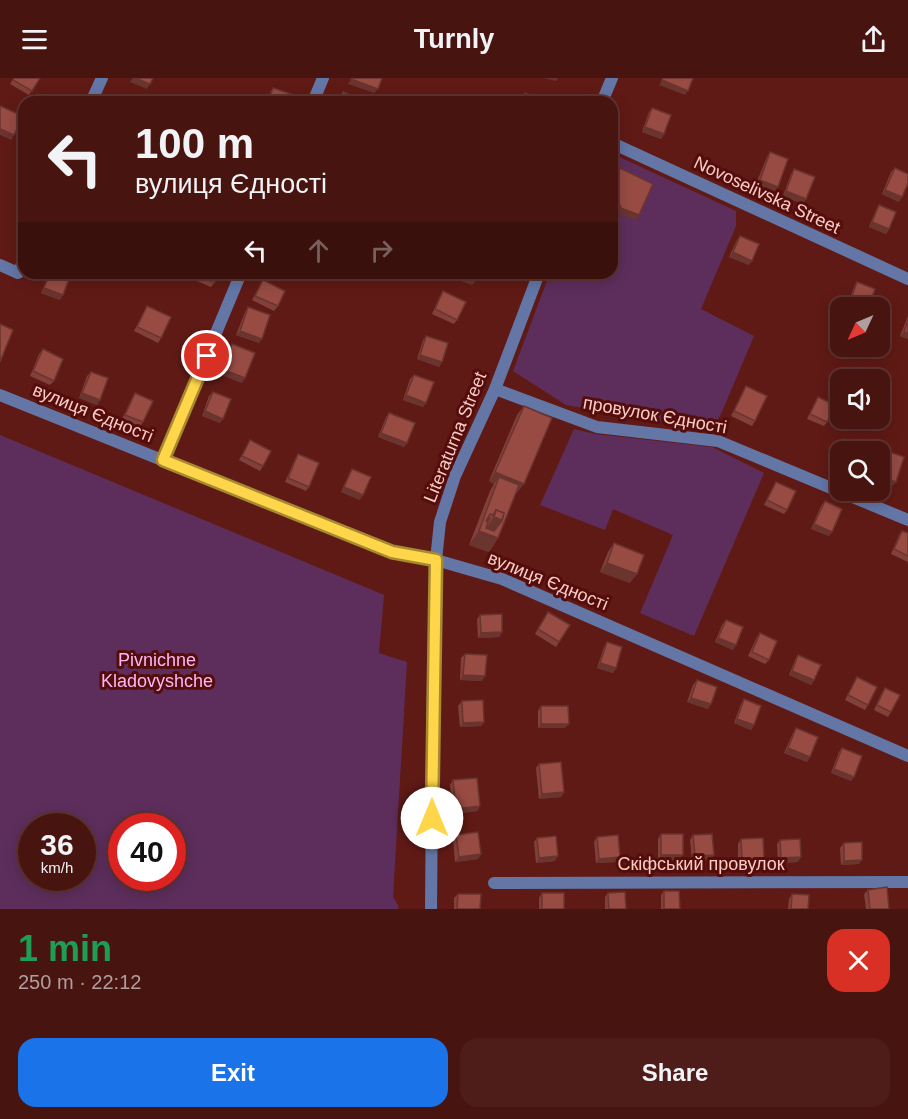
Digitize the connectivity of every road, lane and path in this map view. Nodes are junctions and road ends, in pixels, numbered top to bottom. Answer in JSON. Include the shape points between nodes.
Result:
{"nodes":[{"id":1,"x":102,"y":78,"type":"edge"},
{"id":2,"x":323,"y":78,"type":"edge"},
{"id":3,"x":612,"y":78,"type":"edge"},
{"id":4,"x":94,"y":96,"type":"edge"},
{"id":5,"x":316,"y":96,"type":"edge"},
{"id":6,"x":604,"y":96,"type":"edge"},
{"id":7,"x":618,"y":146,"type":"edge"},
{"id":8,"x":0,"y":265,"type":"edge"},
{"id":9,"x":18,"y":273,"type":"edge"},
{"id":10,"x":238,"y":279,"type":"edge"},
{"id":11,"x":537,"y":279,"type":"edge"},
{"id":12,"x":908,"y":279,"type":"edge"},
{"id":13,"x":495,"y":389,"type":"junction"},
{"id":14,"x":0,"y":395,"type":"edge"},
{"id":15,"x":163,"y":460,"type":"junction"},
{"id":16,"x":908,"y":520,"type":"edge"},
{"id":17,"x":436,"y":560,"type":"junction"},
{"id":18,"x":908,"y":756,"type":"edge"},
{"id":19,"x":908,"y":882,"type":"edge"},
{"id":20,"x":494,"y":883,"type":"dead end"},
{"id":21,"x":431,"y":909,"type":"edge"}],
"edges":[{"from":1,"to":4,"type":"street"},
{"from":2,"to":5,"type":"street"},
{"from":3,"to":6,"type":"street"},
{"from":7,"to":12,"type":"street","name":"Novoselivska Street"},
{"from":8,"to":9,"type":"street"},
{"from":10,"to":15,"type":"street"},
{"from":11,"to":13,"type":"street","name":"Literaturna Street"},
{"from":13,"to":16,"type":"street","name":"провулок Єдності","via":[[597,427],[718,441]]},
{"from":13,"to":17,"type":"street","name":"Literaturna Street","via":[[455,476],[440,522]]},
{"from":14,"to":15,"type":"street","name":"вулиця Єдності"},
{"from":15,"to":17,"type":"street","name":"вулиця Єдності","via":[[392,552]]},
{"from":17,"to":18,"type":"street","name":"вулиця Єдності","via":[[502,579]]},
{"from":17,"to":21,"type":"street","name":"Literaturna Street"},
{"from":19,"to":20,"type":"street","name":"Скіфський провулок"}]}
